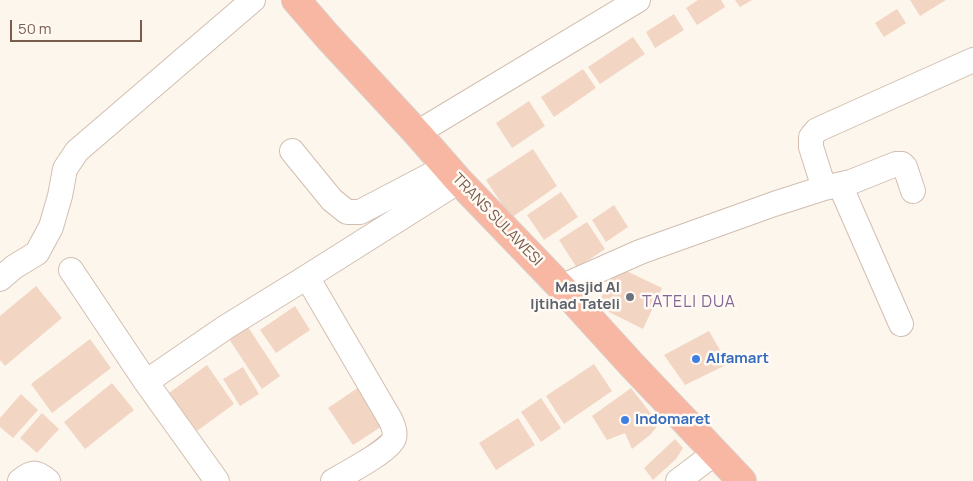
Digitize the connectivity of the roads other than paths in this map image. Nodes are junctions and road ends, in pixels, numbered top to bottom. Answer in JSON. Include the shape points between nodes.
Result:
{"nodes":[{"id":1,"x":253,"y":0,"type":"edge"},
{"id":2,"x":296,"y":0,"type":"edge"},
{"id":3,"x":638,"y":0,"type":"edge"},
{"id":4,"x":973,"y":60,"type":"edge"},
{"id":5,"x":417,"y":133,"type":"junction"},
{"id":6,"x":292,"y":151,"type":"dead end"},
{"id":7,"x":452,"y":174,"type":"junction"},
{"id":8,"x":832,"y":186,"type":"junction"},
{"id":9,"x":913,"y":192,"type":"dead end"},
{"id":10,"x":71,"y":270,"type":"dead end"},
{"id":11,"x":306,"y":277,"type":"junction"},
{"id":12,"x":0,"y":279,"type":"edge"},
{"id":13,"x":562,"y":287,"type":"junction"},
{"id":14,"x":901,"y":324,"type":"dead end"},
{"id":15,"x":146,"y":382,"type":"junction"},
{"id":16,"x":714,"y":452,"type":"junction"},
{"id":17,"x":20,"y":481,"type":"edge"},
{"id":18,"x":48,"y":481,"type":"edge"},
{"id":19,"x":217,"y":481,"type":"edge"},
{"id":20,"x":333,"y":481,"type":"edge"},
{"id":21,"x":678,"y":481,"type":"edge"},
{"id":22,"x":742,"y":481,"type":"edge"}],
"edges":[{"from":1,"to":12,"type":"street","via":[[77,151],[65,168],[51,227],[37,253]]},
{"from":2,"to":5,"type":"highway","name":"TRANS SULAWESI"},
{"from":3,"to":5,"type":"street"},
{"from":4,"to":8,"type":"street","via":[[817,130],[811,137],[811,147]]},
{"from":5,"to":7,"type":"highway","name":"TRANS SULAWESI"},
{"from":6,"to":7,"type":"street","via":[[332,200],[348,212],[360,212]]},
{"from":7,"to":11,"type":"street"},
{"from":7,"to":13,"type":"highway","name":"TRANS SULAWESI"},
{"from":8,"to":9,"type":"street","via":[[900,164],[905,167]]},
{"from":8,"to":13,"type":"street","via":[[640,252]]},
{"from":8,"to":14,"type":"street"},
{"from":10,"to":15,"type":"street"},
{"from":11,"to":15,"type":"street"},
{"from":11,"to":20,"type":"street","via":[[390,419],[394,433],[392,443],[382,452]]},
{"from":13,"to":16,"type":"highway","name":"TRANS SULAWESI"},
{"from":15,"to":19,"type":"street"},
{"from":16,"to":21,"type":"street"},
{"from":16,"to":22,"type":"highway","name":"TRANS SULAWESI"},
{"from":17,"to":18,"type":"street","via":[[38,473]]}]}
